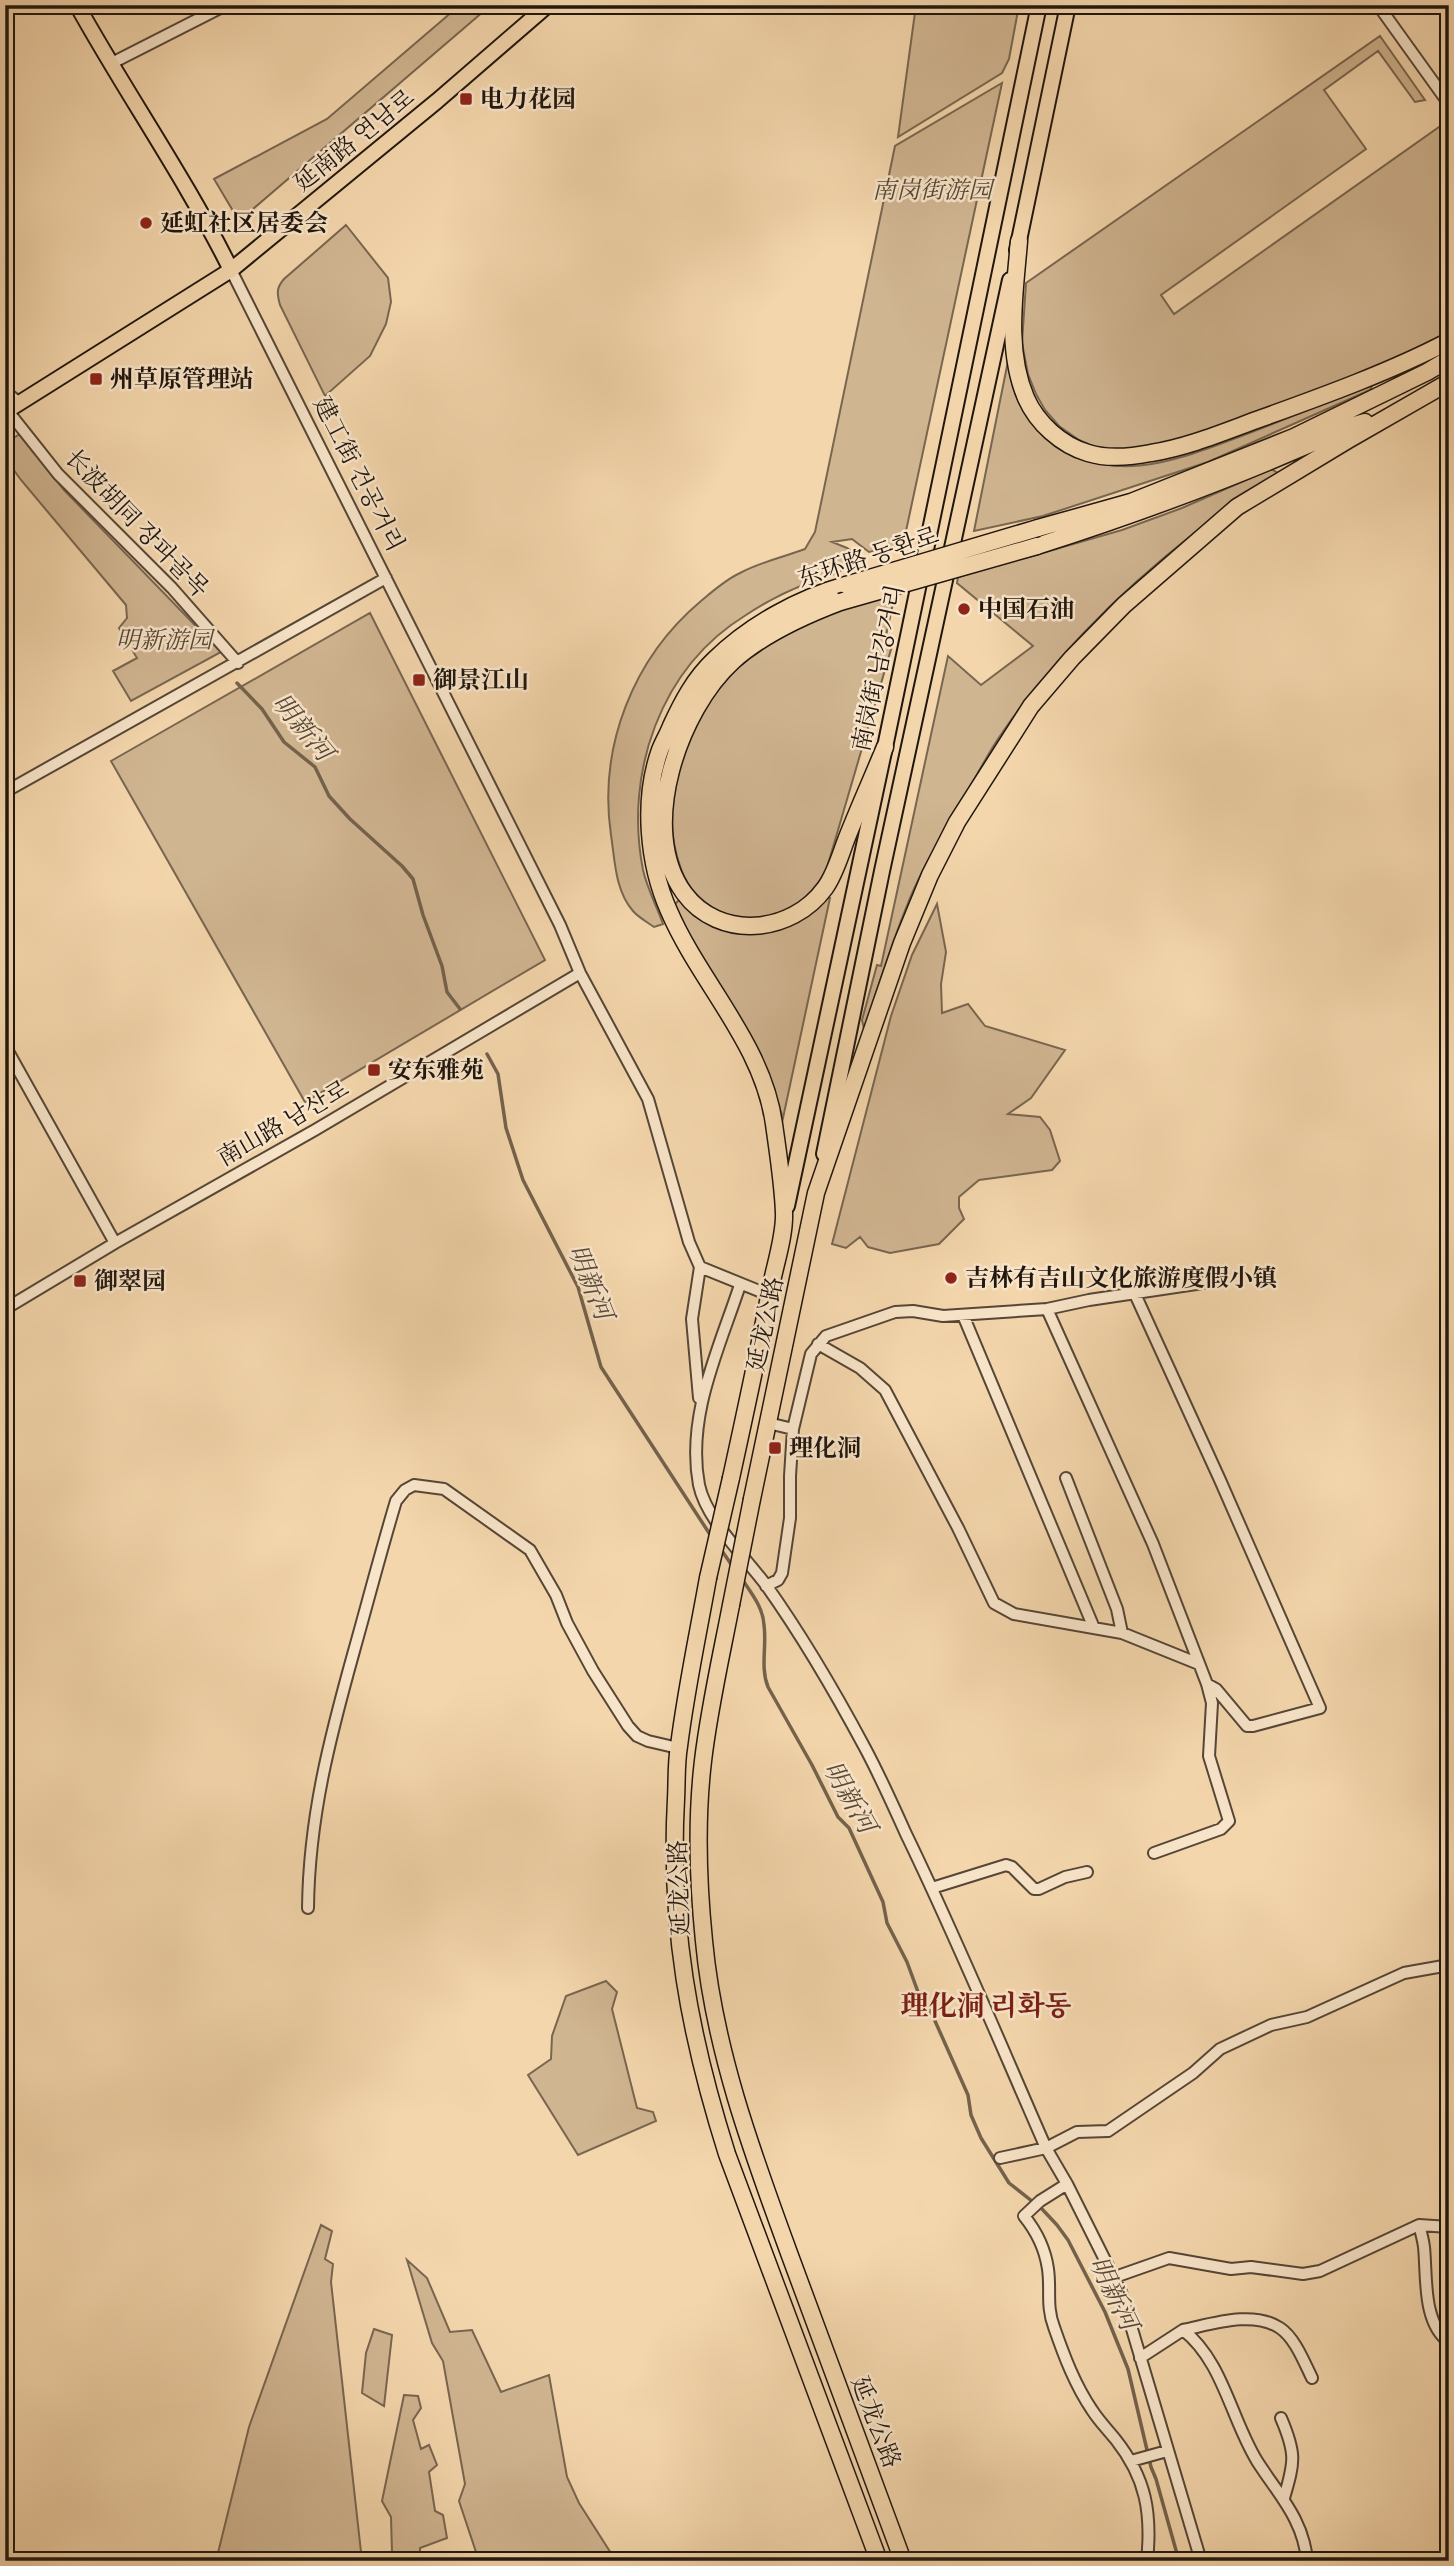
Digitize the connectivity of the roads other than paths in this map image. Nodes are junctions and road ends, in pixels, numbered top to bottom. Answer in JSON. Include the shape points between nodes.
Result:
{"nodes":[{"id":1,"x":78,"y":5,"type":"edge"},
{"id":2,"x":226,"y":5,"type":"edge"},
{"id":3,"x":548,"y":5,"type":"edge"},
{"id":4,"x":1039,"y":5,"type":"edge"},
{"id":5,"x":1068,"y":5,"type":"edge"},
{"id":6,"x":1378,"y":5,"type":"edge"},
{"id":7,"x":110,"y":64,"type":"junction"},
{"id":8,"x":1449,"y":104,"type":"edge"},
{"id":9,"x":1019,"y":241,"type":"junction"},
{"id":10,"x":231,"y":270,"type":"junction"},
{"id":11,"x":1449,"y":341,"type":"edge"},
{"id":12,"x":1449,"y":359,"type":"edge"},
{"id":13,"x":1449,"y":382,"type":"edge"},
{"id":14,"x":5,"y":392,"type":"edge"},
{"id":15,"x":11,"y":409,"type":"edge"},
{"id":16,"x":1390,"y":415,"type":"junction"},
{"id":17,"x":386,"y":578,"type":"junction"},
{"id":18,"x":238,"y":663,"type":"junction"},
{"id":19,"x":886,"y":747,"type":"junction"},
{"id":20,"x":5,"y":792,"type":"edge"},
{"id":21,"x":580,"y":973,"type":"junction"},
{"id":22,"x":5,"y":1046,"type":"edge"},
{"id":23,"x":816,"y":1193,"type":"junction"},
{"id":24,"x":785,"y":1216,"type":"junction"},
{"id":25,"x":115,"y":1243,"type":"junction"},
{"id":26,"x":700,"y":1267,"type":"junction"},
{"id":27,"x":1216,"y":1281,"type":"dead end"},
{"id":28,"x":740,"y":1285,"type":"junction"},
{"id":29,"x":1135,"y":1293,"type":"junction"},
{"id":30,"x":769,"y":1295,"type":"junction"},
{"id":31,"x":5,"y":1309,"type":"edge"},
{"id":32,"x":1047,"y":1309,"type":"junction"},
{"id":33,"x":963,"y":1315,"type":"junction"},
{"id":34,"x":818,"y":1344,"type":"junction"},
{"id":35,"x":700,"y":1406,"type":"junction"},
{"id":36,"x":768,"y":1423,"type":"junction"},
{"id":37,"x":793,"y":1429,"type":"junction"},
{"id":38,"x":1066,"y":1478,"type":"dead end"},
{"id":39,"x":766,"y":1586,"type":"junction"},
{"id":40,"x":1094,"y":1628,"type":"junction"},
{"id":41,"x":1122,"y":1633,"type":"junction"},
{"id":42,"x":1199,"y":1664,"type":"junction"},
{"id":43,"x":1207,"y":1684,"type":"junction"},
{"id":44,"x":678,"y":1748,"type":"junction"},
{"id":45,"x":1154,"y":1853,"type":"dead end"},
{"id":46,"x":1087,"y":1872,"type":"dead end"},
{"id":47,"x":932,"y":1888,"type":"junction"},
{"id":48,"x":308,"y":1908,"type":"dead end"},
{"id":49,"x":1449,"y":1965,"type":"edge"},
{"id":50,"x":1046,"y":2148,"type":"junction"},
{"id":51,"x":1000,"y":2158,"type":"dead end"},
{"id":52,"x":1068,"y":2184,"type":"junction"},
{"id":53,"x":1419,"y":2225,"type":"junction"},
{"id":54,"x":1449,"y":2227,"type":"edge"},
{"id":55,"x":1115,"y":2277,"type":"junction"},
{"id":56,"x":1183,"y":2330,"type":"junction"},
{"id":57,"x":1449,"y":2342,"type":"edge"},
{"id":58,"x":1140,"y":2358,"type":"junction"},
{"id":59,"x":1312,"y":2378,"type":"dead end"},
{"id":60,"x":1281,"y":2418,"type":"dead end"},
{"id":61,"x":1162,"y":2453,"type":"junction"},
{"id":62,"x":1136,"y":2460,"type":"junction"},
{"id":63,"x":1284,"y":2498,"type":"junction"},
{"id":64,"x":879,"y":2561,"type":"edge"},
{"id":65,"x":903,"y":2561,"type":"edge"},
{"id":66,"x":1147,"y":2561,"type":"edge"},
{"id":67,"x":1201,"y":2561,"type":"edge"},
{"id":68,"x":1307,"y":2561,"type":"edge"}],
"edges":[{"from":1,"to":7,"type":"main road","name":"建工街 건공거리"},
{"from":2,"to":7,"type":"street"},
{"from":3,"to":10,"type":"main road","name":"延南路 연남로"},
{"from":4,"to":19,"type":"main road","name":"南岗街 남강거리"},
{"from":5,"to":9,"type":"main road","name":"南岗街 남강거리"},
{"from":6,"to":8,"type":"street"},
{"from":7,"to":10,"type":"main road","name":"建工街 건공거리"},
{"from":9,"to":11,"type":"highway","via":[[1013,327],[1020,382],[1038,419],[1069,445],[1089,454],[1122,457],[1189,443],[1321,397]]},
{"from":9,"to":23,"type":"main road","name":"南岗街 남강거리"},
{"from":10,"to":15,"type":"main road","name":"延南路 연남로"},
{"from":10,"to":17,"type":"street","name":"建工街 건공거리"},
{"from":12,"to":24,"type":"highway","name":"东环路 동환로","bridge":true,"via":[[1294,437],[1131,502],[828,590],[771,617],[712,662],[680,705],[660,750],[651,799],[653,851],[668,911],[734,1023],[767,1094]]},
{"from":13,"to":16,"type":"highway"},
{"from":14,"to":15,"type":"street","name":"长波胡同 장파골목"},
{"from":15,"to":18,"type":"street","name":"长波胡同 장파골목","via":[[58,474],[172,588]]},
{"from":16,"to":19,"type":"highway","bridge":true,"via":[[1348,427],[1206,488],[1037,546],[840,602],[790,624],[733,660],[690,718],[676,751],[664,815],[668,855],[684,893],[712,916],[737,926],[772,924],[802,911],[826,888]]},
{"from":16,"to":23,"type":"highway","via":[[1237,507],[1124,605],[1031,706],[957,822],[930,875]]},
{"from":17,"to":18,"type":"street"},
{"from":17,"to":21,"type":"street","name":"建工街 건공거리","via":[[561,925]]},
{"from":18,"to":20,"type":"street"},
{"from":19,"to":24,"type":"main road","name":"南岗街 남강거리"},
{"from":21,"to":25,"type":"street","name":"南山路 남산로"},
{"from":21,"to":26,"type":"street","name":"建工街 건공거리","via":[[648,1099]]},
{"from":22,"to":25,"type":"street"},
{"from":23,"to":36,"type":"highway","name":"延龙公路"},
{"from":24,"to":30,"type":"highway","name":"延龙公路"},
{"from":25,"to":31,"type":"street","name":"南山路 남산로"},
{"from":26,"to":28,"type":"street"},
{"from":26,"to":35,"type":"street","via":[[692,1319]]},
{"from":27,"to":29,"type":"street"},
{"from":28,"to":30,"type":"street"},
{"from":28,"to":35,"type":"street"},
{"from":29,"to":32,"type":"street"},
{"from":29,"to":43,"type":"street","via":[[1320,1708],[1247,1726]]},
{"from":30,"to":44,"type":"highway","name":"延龙公路","bridge":true},
{"from":32,"to":33,"type":"street"},
{"from":32,"to":42,"type":"street","via":[[1153,1544]]},
{"from":33,"to":34,"type":"street","via":[[895,1312],[826,1336]]},
{"from":33,"to":40,"type":"street"},
{"from":34,"to":37,"type":"street","via":[[806,1368]]},
{"from":34,"to":40,"type":"street","via":[[860,1368],[885,1391],[994,1603],[1014,1614]]},
{"from":35,"to":39,"type":"street","via":[[696,1449],[705,1503]]},
{"from":36,"to":37,"type":"street"},
{"from":36,"to":65,"type":"highway","name":"延龙公路","bridge":true,"via":[[710,1708],[700,1798],[704,1944],[721,2044],[750,2143]]},
{"from":37,"to":39,"type":"street","via":[[786,1554],[778,1580]]},
{"from":38,"to":41,"type":"street"},
{"from":39,"to":47,"type":"street","via":[[866,1749]]},
{"from":40,"to":41,"type":"street"},
{"from":41,"to":42,"type":"street"},
{"from":42,"to":43,"type":"street"},
{"from":43,"to":45,"type":"street","via":[[1212,1703],[1209,1756],[1228,1821],[1221,1829]]},
{"from":44,"to":48,"type":"street","via":[[648,1741],[628,1726],[593,1671],[530,1550],[444,1489],[414,1485],[396,1501],[326,1755],[315,1815]]},
{"from":44,"to":64,"type":"highway","name":"延龙公路","via":[[673,1839],[676,1922],[687,2002],[709,2097],[744,2203]]},
{"from":46,"to":47,"type":"street","via":[[1034,1889],[1012,1867],[999,1865]]},
{"from":47,"to":50,"type":"street"},
{"from":49,"to":50,"type":"street","via":[[1404,1973],[1307,2017],[1271,2025],[1220,2049],[1108,2131],[1077,2132]]},
{"from":50,"to":51,"type":"street"},
{"from":50,"to":52,"type":"street"},
{"from":52,"to":55,"type":"street"},
{"from":52,"to":62,"type":"street","via":[[1024,2216],[1043,2246],[1047,2303],[1077,2386],[1093,2413]]},
{"from":53,"to":54,"type":"street"},
{"from":53,"to":55,"type":"street","via":[[1320,2271],[1303,2274],[1231,2269],[1169,2258]]},
{"from":53,"to":57,"type":"street","via":[[1426,2295],[1437,2328]]},
{"from":55,"to":58,"type":"street"},
{"from":56,"to":58,"type":"street"},
{"from":56,"to":59,"type":"street","via":[[1261,2319],[1281,2329]]},
{"from":56,"to":63,"type":"street","via":[[1196,2340],[1257,2460]]},
{"from":58,"to":61,"type":"street"},
{"from":60,"to":63,"type":"street","via":[[1293,2447],[1293,2470]]},
{"from":61,"to":62,"type":"street"},
{"from":61,"to":67,"type":"street"},
{"from":62,"to":66,"type":"street","via":[[1147,2498]]},
{"from":63,"to":68,"type":"street","via":[[1300,2526]]}]}
